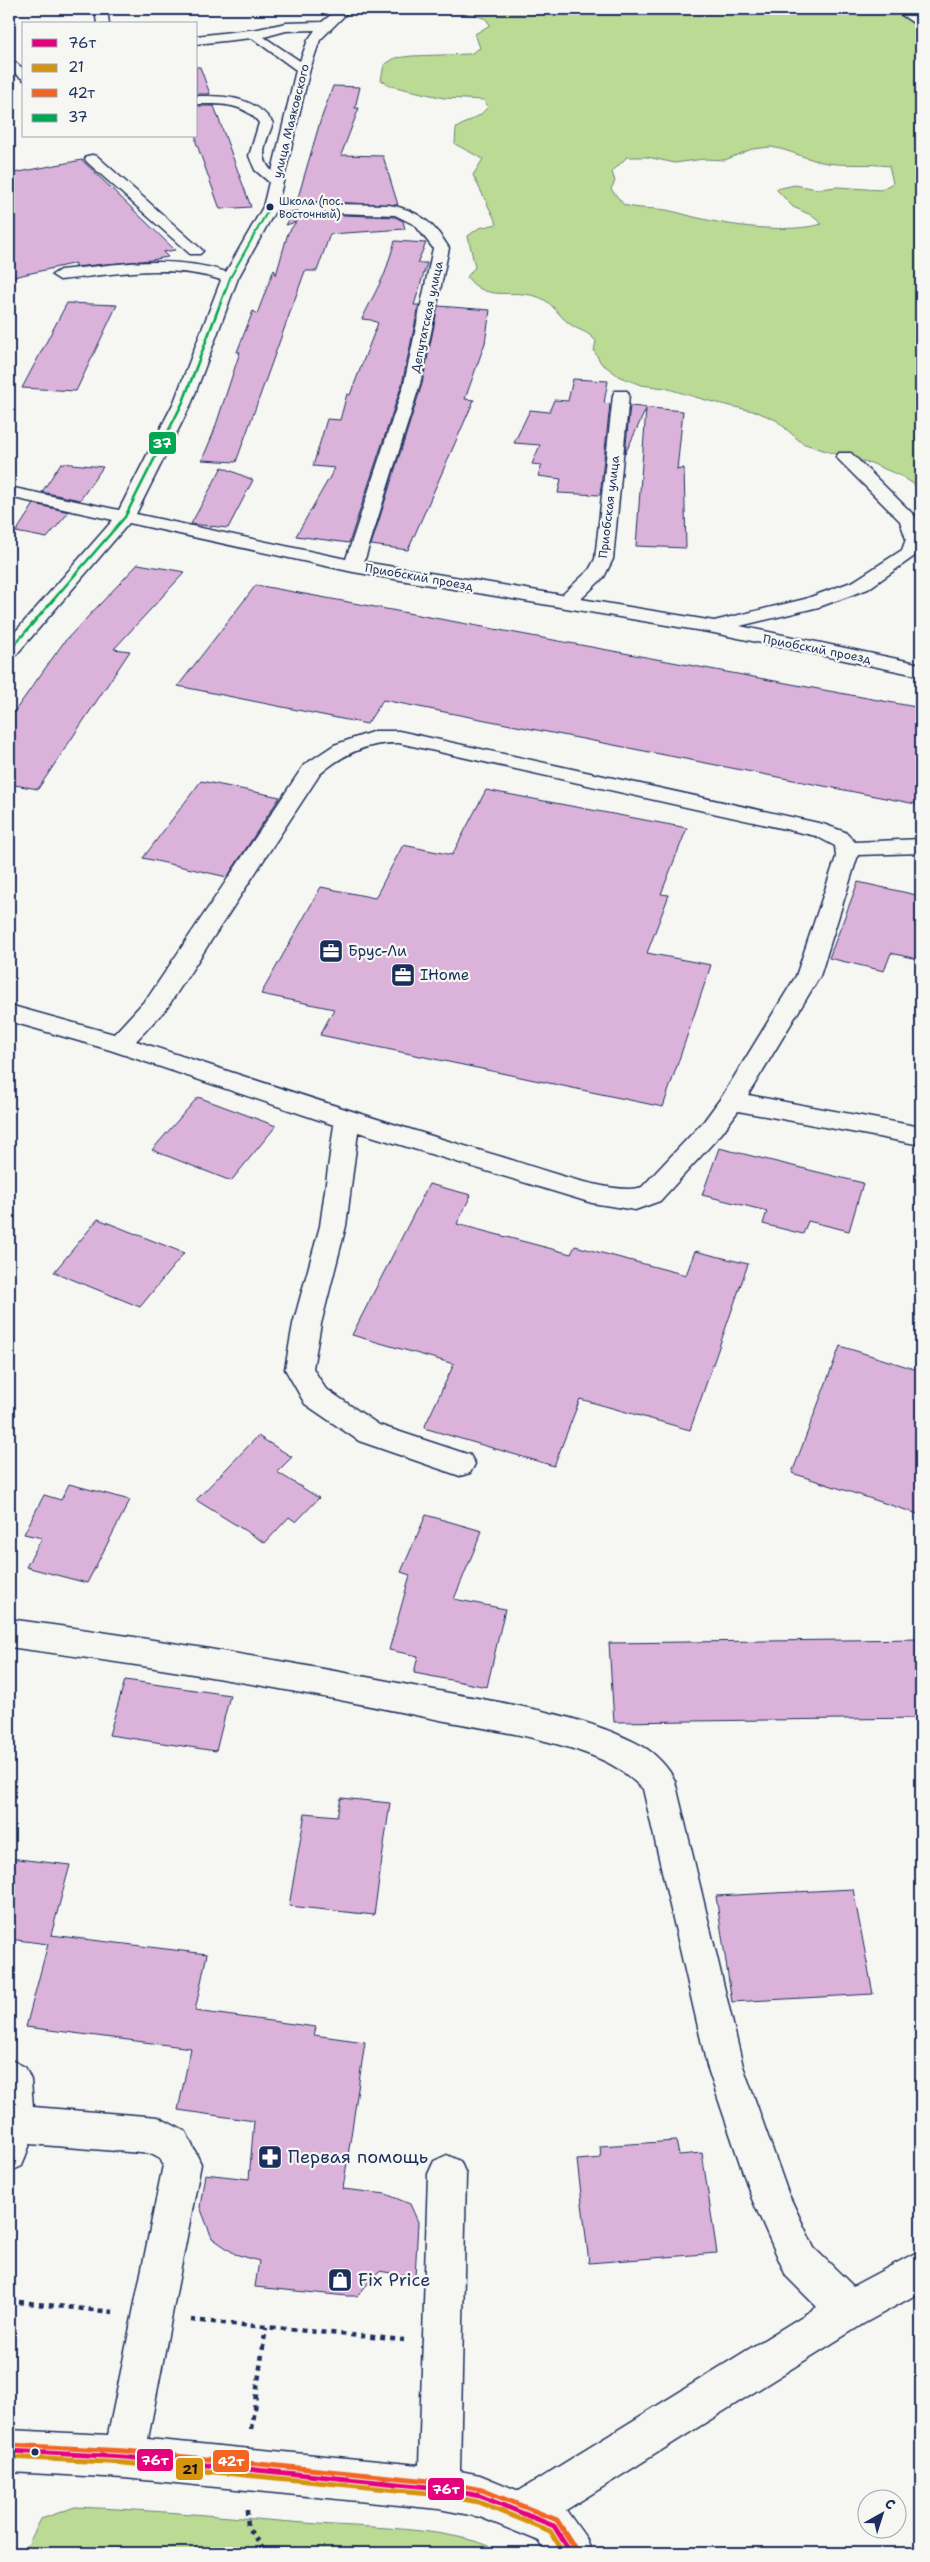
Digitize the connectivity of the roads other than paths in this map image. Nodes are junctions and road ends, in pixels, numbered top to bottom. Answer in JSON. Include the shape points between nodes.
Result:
{"nodes":[{"id":1,"x":101,"y":9,"type":"edge"},
{"id":2,"x":899,"y":9,"type":"edge"},
{"id":3,"x":340,"y":10,"type":"edge"},
{"id":4,"x":103,"y":22,"type":"edge"},
{"id":5,"x":921,"y":24,"type":"edge"},
{"id":6,"x":325,"y":26,"type":"junction"},
{"id":7,"x":258,"y":33,"type":"junction"},
{"id":8,"x":198,"y":40,"type":"edge"},
{"id":9,"x":9,"y":62,"type":"edge"},
{"id":10,"x":303,"y":68,"type":"junction"},
{"id":11,"x":22,"y":74,"type":"edge"},
{"id":12,"x":198,"y":100,"type":"edge"},
{"id":13,"x":92,"y":159,"type":"dead end"},
{"id":14,"x":276,"y":181,"type":"junction"},
{"id":15,"x":270,"y":207,"type":"junction"},
{"id":16,"x":195,"y":251,"type":"dead end"},
{"id":17,"x":60,"y":275,"type":"dead end"},
{"id":18,"x":230,"y":278,"type":"junction"},
{"id":19,"x":621,"y":395,"type":"dead end"},
{"id":20,"x":845,"y":457,"type":"dead end"},
{"id":21,"x":9,"y":492,"type":"edge"},
{"id":22,"x":125,"y":517,"type":"junction"},
{"id":23,"x":354,"y":566,"type":"junction"},
{"id":24,"x":565,"y":603,"type":"junction"},
{"id":25,"x":714,"y":627,"type":"junction"},
{"id":26,"x":9,"y":651,"type":"edge"},
{"id":27,"x":921,"y":670,"type":"edge"},
{"id":28,"x":921,"y":846,"type":"edge"},
{"id":29,"x":848,"y":849,"type":"junction"},
{"id":30,"x":9,"y":1013,"type":"edge"},
{"id":31,"x":119,"y":1044,"type":"junction"},
{"id":32,"x":732,"y":1101,"type":"junction"},
{"id":33,"x":347,"y":1120,"type":"junction"},
{"id":34,"x":921,"y":1136,"type":"edge"},
{"id":35,"x":460,"y":1464,"type":"dead end"},
{"id":36,"x":9,"y":1633,"type":"edge"},
{"id":37,"x":9,"y":2078,"type":"edge"},
{"id":38,"x":12,"y":2139,"type":"edge"},
{"id":39,"x":447,"y":2174,"type":"dead end"},
{"id":40,"x":921,"y":2270,"type":"edge"},
{"id":41,"x":849,"y":2310,"type":"junction"},
{"id":42,"x":9,"y":2451,"type":"edge"},
{"id":43,"x":124,"y":2457,"type":"junction"},
{"id":44,"x":439,"y":2488,"type":"junction"},
{"id":45,"x":521,"y":2514,"type":"junction"},
{"id":46,"x":572,"y":2553,"type":"edge"}],
"edges":[{"from":1,"to":4,"type":"street"},
{"from":2,"to":5,"type":"street"},
{"from":3,"to":6,"type":"street","name":"улица Маяковского"},
{"from":6,"to":7,"type":"street","via":[[286,27]]},
{"from":6,"to":10,"type":"street","name":"улица Маяковского","via":[[314,40]]},
{"from":7,"to":8,"type":"street"},
{"from":7,"to":10,"type":"street","via":[[258,38],[266,46]]},
{"from":9,"to":11,"type":"street"},
{"from":10,"to":14,"type":"street","name":"улица Маяковского"},
{"from":12,"to":14,"type":"street","via":[[240,103],[260,112],[266,123],[256,151],[256,162]]},
{"from":13,"to":16,"type":"street"},
{"from":14,"to":15,"type":"street","name":"улица Маяковского"},
{"from":15,"to":18,"type":"street","name":"улица Маяковского"},
{"from":15,"to":23,"type":"street","name":"Депутатская улица","via":[[407,212],[434,234],[441,248],[412,384]]},
{"from":17,"to":18,"type":"street","via":[[164,265],[202,269]]},
{"from":18,"to":22,"type":"street","name":"улица Маяковского","via":[[183,402]]},
{"from":19,"to":24,"type":"street","name":"Приобская улица","via":[[604,559],[597,574]]},
{"from":20,"to":25,"type":"street","name":"Приобский проезд","via":[[909,519],[916,539],[910,553],[860,585],[812,603]]},
{"from":21,"to":22,"type":"street","name":"Приобский проезд"},
{"from":22,"to":23,"type":"street","name":"Приобский проезд"},
{"from":22,"to":26,"type":"street","name":"улица Маяковского"},
{"from":23,"to":24,"type":"street","name":"Приобский проезд"},
{"from":24,"to":25,"type":"street","name":"Приобский проезд"},
{"from":25,"to":27,"type":"street","name":"Приобский проезд"},
{"from":28,"to":29,"type":"street"},
{"from":29,"to":31,"type":"street","via":[[843,840],[823,831],[382,735],[337,752],[312,770],[158,1002]]},
{"from":29,"to":32,"type":"street","via":[[808,976]]},
{"from":30,"to":31,"type":"street"},
{"from":31,"to":33,"type":"street"},
{"from":32,"to":33,"type":"street","via":[[661,1184],[651,1194],[635,1200],[592,1194]]},
{"from":32,"to":34,"type":"street"},
{"from":33,"to":35,"type":"street","via":[[333,1226],[306,1324],[299,1369],[315,1396],[368,1433]]},
{"from":36,"to":41,"type":"street","via":[[139,1650],[550,1728],[632,1756],[658,1781],[725,2066],[771,2199],[800,2262]]},
{"from":37,"to":38,"type":"street","via":[[12,2080]]},
{"from":38,"to":43,"type":"street","via":[[158,2136],[173,2145],[182,2164]]},
{"from":39,"to":44,"type":"street"},
{"from":40,"to":41,"type":"street"},
{"from":41,"to":45,"type":"street"},
{"from":42,"to":43,"type":"street"},
{"from":43,"to":44,"type":"street"},
{"from":44,"to":45,"type":"street","via":[[480,2496]]},
{"from":45,"to":46,"type":"street","via":[[554,2526]]}]}
